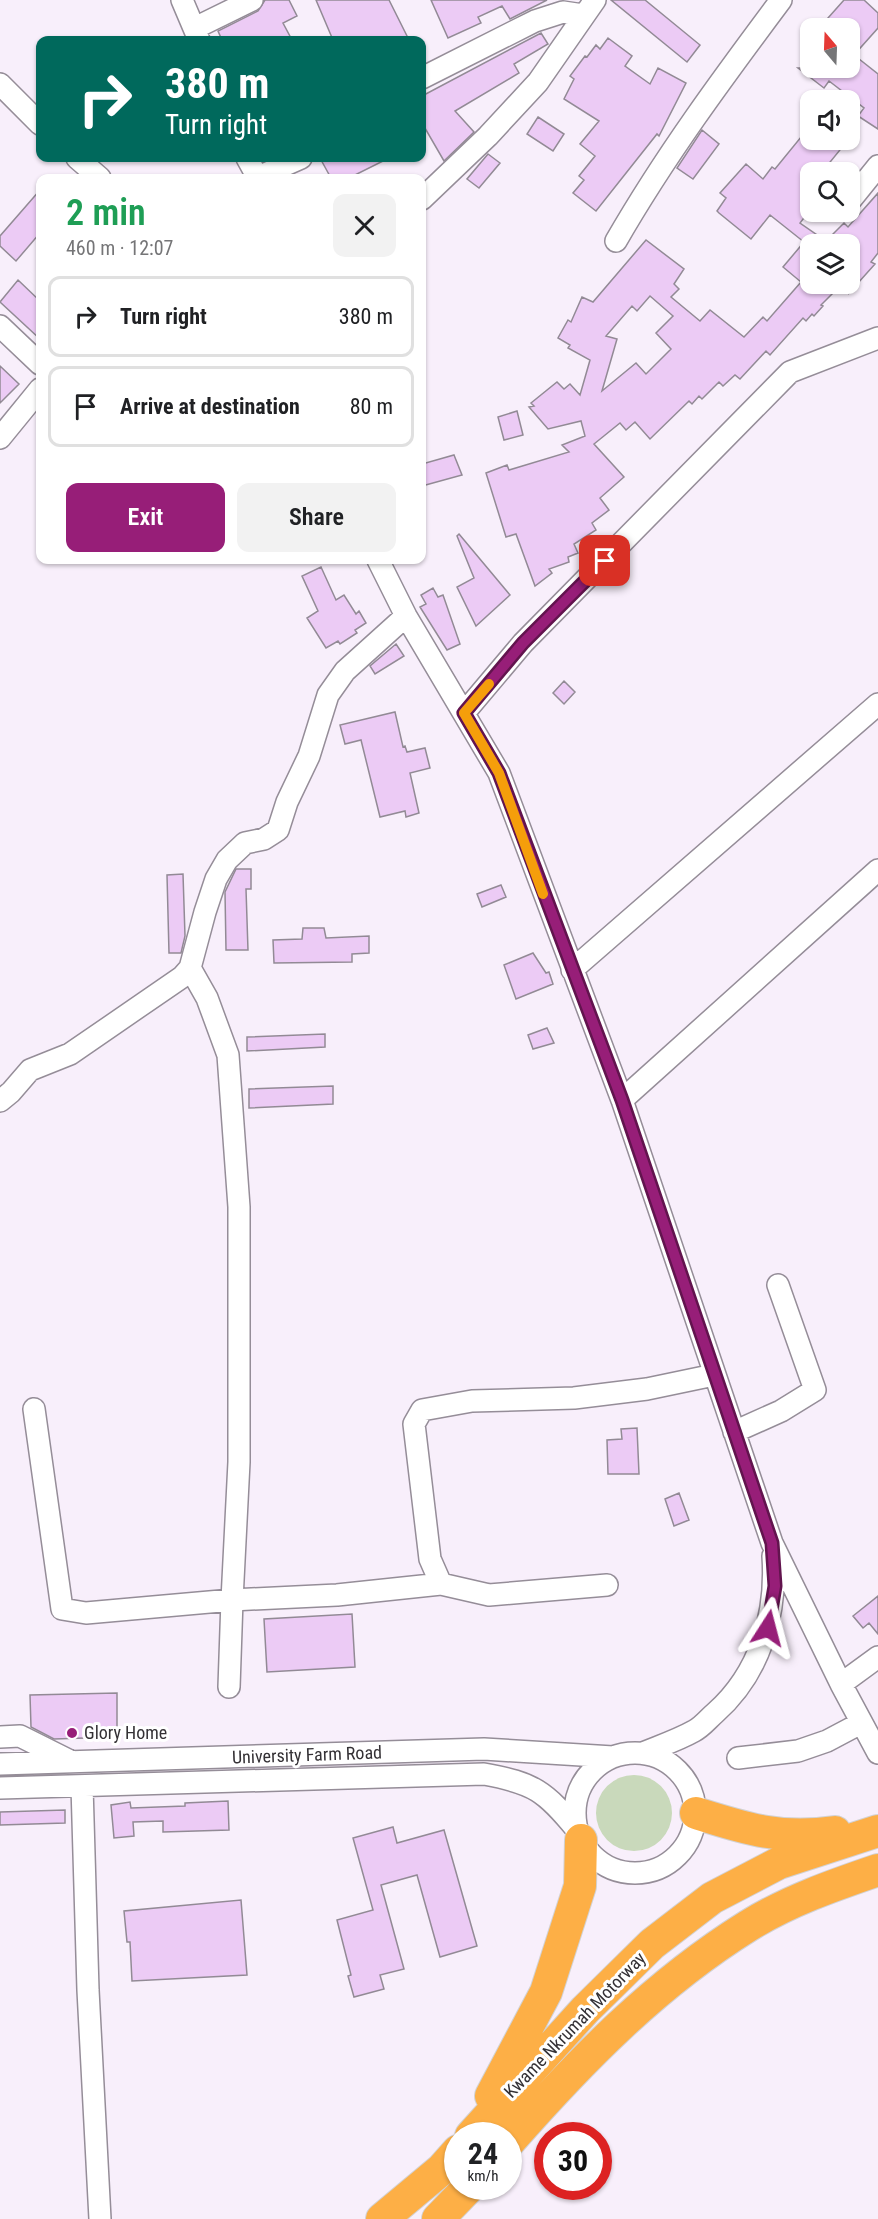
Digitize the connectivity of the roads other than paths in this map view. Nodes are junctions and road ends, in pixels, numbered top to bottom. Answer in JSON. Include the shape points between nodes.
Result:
{"nodes":[{"id":1,"x":182,"y":0,"type":"edge"},
{"id":2,"x":252,"y":0,"type":"edge"},
{"id":3,"x":781,"y":0,"type":"edge"},
{"id":4,"x":589,"y":7,"type":"edge"},
{"id":5,"x":197,"y":34,"type":"edge"},
{"id":6,"x":426,"y":76,"type":"edge"},
{"id":7,"x":0,"y":84,"type":"edge"},
{"id":8,"x":36,"y":120,"type":"edge"},
{"id":9,"x":82,"y":162,"type":"edge"},
{"id":10,"x":292,"y":162,"type":"edge"},
{"id":11,"x":878,"y":165,"type":"edge"},
{"id":12,"x":95,"y":174,"type":"edge"},
{"id":13,"x":266,"y":174,"type":"edge"},
{"id":14,"x":860,"y":188,"type":"edge"},
{"id":15,"x":426,"y":195,"type":"edge"},
{"id":16,"x":616,"y":241,"type":"dead end"},
{"id":17,"x":0,"y":326,"type":"edge"},
{"id":18,"x":878,"y":339,"type":"edge"},
{"id":19,"x":36,"y":360,"type":"edge"},
{"id":20,"x":36,"y":393,"type":"edge"},
{"id":21,"x":0,"y":438,"type":"edge"},
{"id":22,"x":380,"y":564,"type":"edge"},
{"id":23,"x":406,"y":616,"type":"junction"},
{"id":24,"x":878,"y":704,"type":"edge"},
{"id":25,"x":464,"y":713,"type":"junction"},
{"id":26,"x":878,"y":870,"type":"edge"},
{"id":27,"x":190,"y":968,"type":"junction"},
{"id":28,"x":572,"y":970,"type":"junction"},
{"id":29,"x":622,"y":1100,"type":"junction"},
{"id":30,"x":0,"y":1101,"type":"edge"},
{"id":31,"x":778,"y":1285,"type":"dead end"},
{"id":32,"x":714,"y":1375,"type":"junction"},
{"id":33,"x":34,"y":1409,"type":"dead end"},
{"id":34,"x":734,"y":1432,"type":"junction"},
{"id":35,"x":772,"y":1543,"type":"junction"},
{"id":36,"x":441,"y":1584,"type":"junction"},
{"id":37,"x":607,"y":1585,"type":"dead end"},
{"id":38,"x":232,"y":1600,"type":"junction"},
{"id":39,"x":878,"y":1657,"type":"edge"},
{"id":40,"x":841,"y":1684,"type":"junction"},
{"id":41,"x":229,"y":1687,"type":"dead end"},
{"id":42,"x":861,"y":1723,"type":"junction"},
{"id":43,"x":696,"y":1730,"type":"junction"},
{"id":44,"x":0,"y":1737,"type":"edge"},
{"id":45,"x":643,"y":1753,"type":"junction"},
{"id":46,"x":878,"y":1753,"type":"edge"},
{"id":47,"x":613,"y":1757,"type":"junction"},
{"id":48,"x":738,"y":1758,"type":"dead end"},
{"id":49,"x":71,"y":1762,"type":"junction"},
{"id":50,"x":0,"y":1764,"type":"edge"},
{"id":51,"x":679,"y":1771,"type":"junction"},
{"id":52,"x":82,"y":1785,"type":"junction"},
{"id":53,"x":0,"y":1788,"type":"edge"},
{"id":54,"x":696,"y":1813,"type":"junction"},
{"id":55,"x":878,"y":1820,"type":"edge"},
{"id":56,"x":878,"y":1831,"type":"edge"},
{"id":57,"x":579,"y":1835,"type":"junction"},
{"id":58,"x":878,"y":1870,"type":"edge"},
{"id":59,"x":474,"y":2122,"type":"edge"},
{"id":60,"x":484,"y":2122,"type":"edge"},
{"id":61,"x":522,"y":2127,"type":"edge"},
{"id":62,"x":444,"y":2162,"type":"edge"},
{"id":63,"x":456,"y":2200,"type":"edge"},
{"id":64,"x":100,"y":2219,"type":"edge"},
{"id":65,"x":382,"y":2219,"type":"edge"},
{"id":66,"x":438,"y":2219,"type":"edge"}],
"edges":[{"from":1,"to":5,"type":"street"},
{"from":2,"to":5,"type":"street"},
{"from":3,"to":16,"type":"street","via":[[686,127]]},
{"from":4,"to":6,"type":"street","via":[[535,21]]},
{"from":4,"to":15,"type":"street","via":[[538,82]]},
{"from":7,"to":8,"type":"street"},
{"from":9,"to":12,"type":"street"},
{"from":10,"to":13,"type":"street"},
{"from":11,"to":14,"type":"street"},
{"from":17,"to":19,"type":"street"},
{"from":18,"to":25,"type":"street","via":[[790,372],[523,643]]},
{"from":20,"to":21,"type":"street"},
{"from":22,"to":23,"type":"street"},
{"from":23,"to":25,"type":"street"},
{"from":23,"to":27,"type":"street","via":[[345,671],[328,696],[309,756],[278,830],[264,839],[245,843],[227,860],[216,879]]},
{"from":24,"to":28,"type":"street"},
{"from":25,"to":28,"type":"street","via":[[499,773]]},
{"from":26,"to":29,"type":"street"},
{"from":27,"to":30,"type":"street","via":[[171,987],[70,1054],[30,1070]]},
{"from":27,"to":38,"type":"street","via":[[207,998],[228,1055],[239,1207],[239,1462]]},
{"from":28,"to":29,"type":"street"},
{"from":29,"to":32,"type":"street"},
{"from":31,"to":34,"type":"street","via":[[815,1390]]},
{"from":32,"to":34,"type":"street"},
{"from":32,"to":36,"type":"street","via":[[574,1398],[472,1401],[422,1410],[414,1424],[430,1559]]},
{"from":33,"to":38,"type":"street","via":[[62,1609],[86,1613]]},
{"from":34,"to":35,"type":"street"},
{"from":35,"to":40,"type":"street"},
{"from":35,"to":43,"type":"street","via":[[775,1586],[768,1628],[752,1667],[728,1702]]},
{"from":36,"to":37,"type":"street","via":[[489,1595]]},
{"from":36,"to":38,"type":"street","via":[[337,1595]]},
{"from":38,"to":41,"type":"street"},
{"from":39,"to":40,"type":"street"},
{"from":40,"to":42,"type":"street"},
{"from":42,"to":46,"type":"street"},
{"from":42,"to":48,"type":"street","via":[[798,1751]]},
{"from":43,"to":45,"type":"street"},
{"from":43,"to":51,"type":"street"},
{"from":44,"to":49,"type":"street","via":[[20,1736]]},
{"from":45,"to":47,"type":"street"},
{"from":45,"to":51,"type":"street","via":[[663,1759]]},
{"from":47,"to":49,"type":"street","name":"University Farm Road","via":[[484,1749]]},
{"from":47,"to":57,"type":"street","via":[[594,1769],[581,1786],[575,1808]]},
{"from":49,"to":50,"type":"street","name":"University Farm Road"},
{"from":51,"to":54,"type":"street","via":[[694,1798]]},
{"from":52,"to":53,"type":"street","name":"University Farm Road"},
{"from":52,"to":57,"type":"street","name":"University Farm Road","via":[[484,1774],[520,1780],[553,1800]]},
{"from":52,"to":64,"type":"street"},
{"from":54,"to":55,"type":"highway","via":[[760,1832],[806,1836]]},
{"from":54,"to":57,"type":"street","via":[[693,1832],[684,1848],[670,1862],[653,1870],[634,1873],[598,1861]]},
{"from":56,"to":60,"type":"highway","name":"Kwame Nkrumah Motorway","via":[[779,1863],[712,1898],[652,1944],[585,2010]]},
{"from":57,"to":59,"type":"highway","via":[[580,1886],[546,1992],[493,2094]]},
{"from":58,"to":61,"type":"highway","name":"Kwame Nkrumah Motorway","via":[[829,1887],[750,1925],[679,1972],[618,2026]]},
{"from":62,"to":65,"type":"highway"},
{"from":63,"to":66,"type":"highway"}]}
